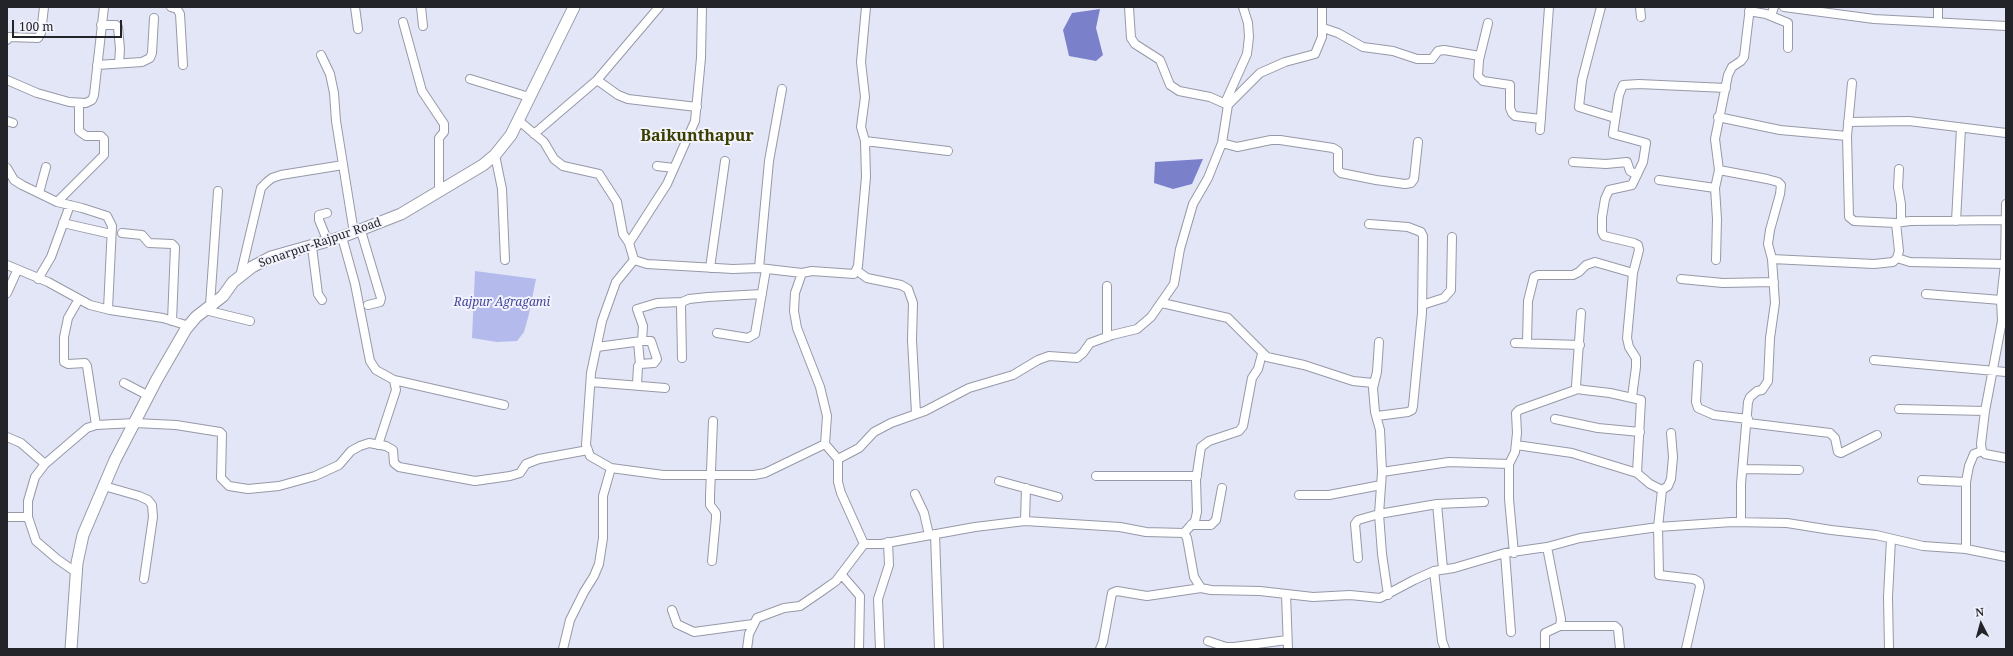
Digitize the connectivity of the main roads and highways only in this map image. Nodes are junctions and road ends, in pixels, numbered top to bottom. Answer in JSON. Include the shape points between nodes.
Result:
{"nodes":[{"id":1,"x":574,"y":7,"type":"edge"},
{"id":2,"x":71,"y":649,"type":"edge"}],
"edges":[{"from":1,"to":2,"type":"main road","name":"Sonarpur-Rajpur Road","via":[[511,135],[483,165],[401,214],[328,242],[271,257],[252,267],[189,326],[157,379],[104,486],[83,535]]}]}
